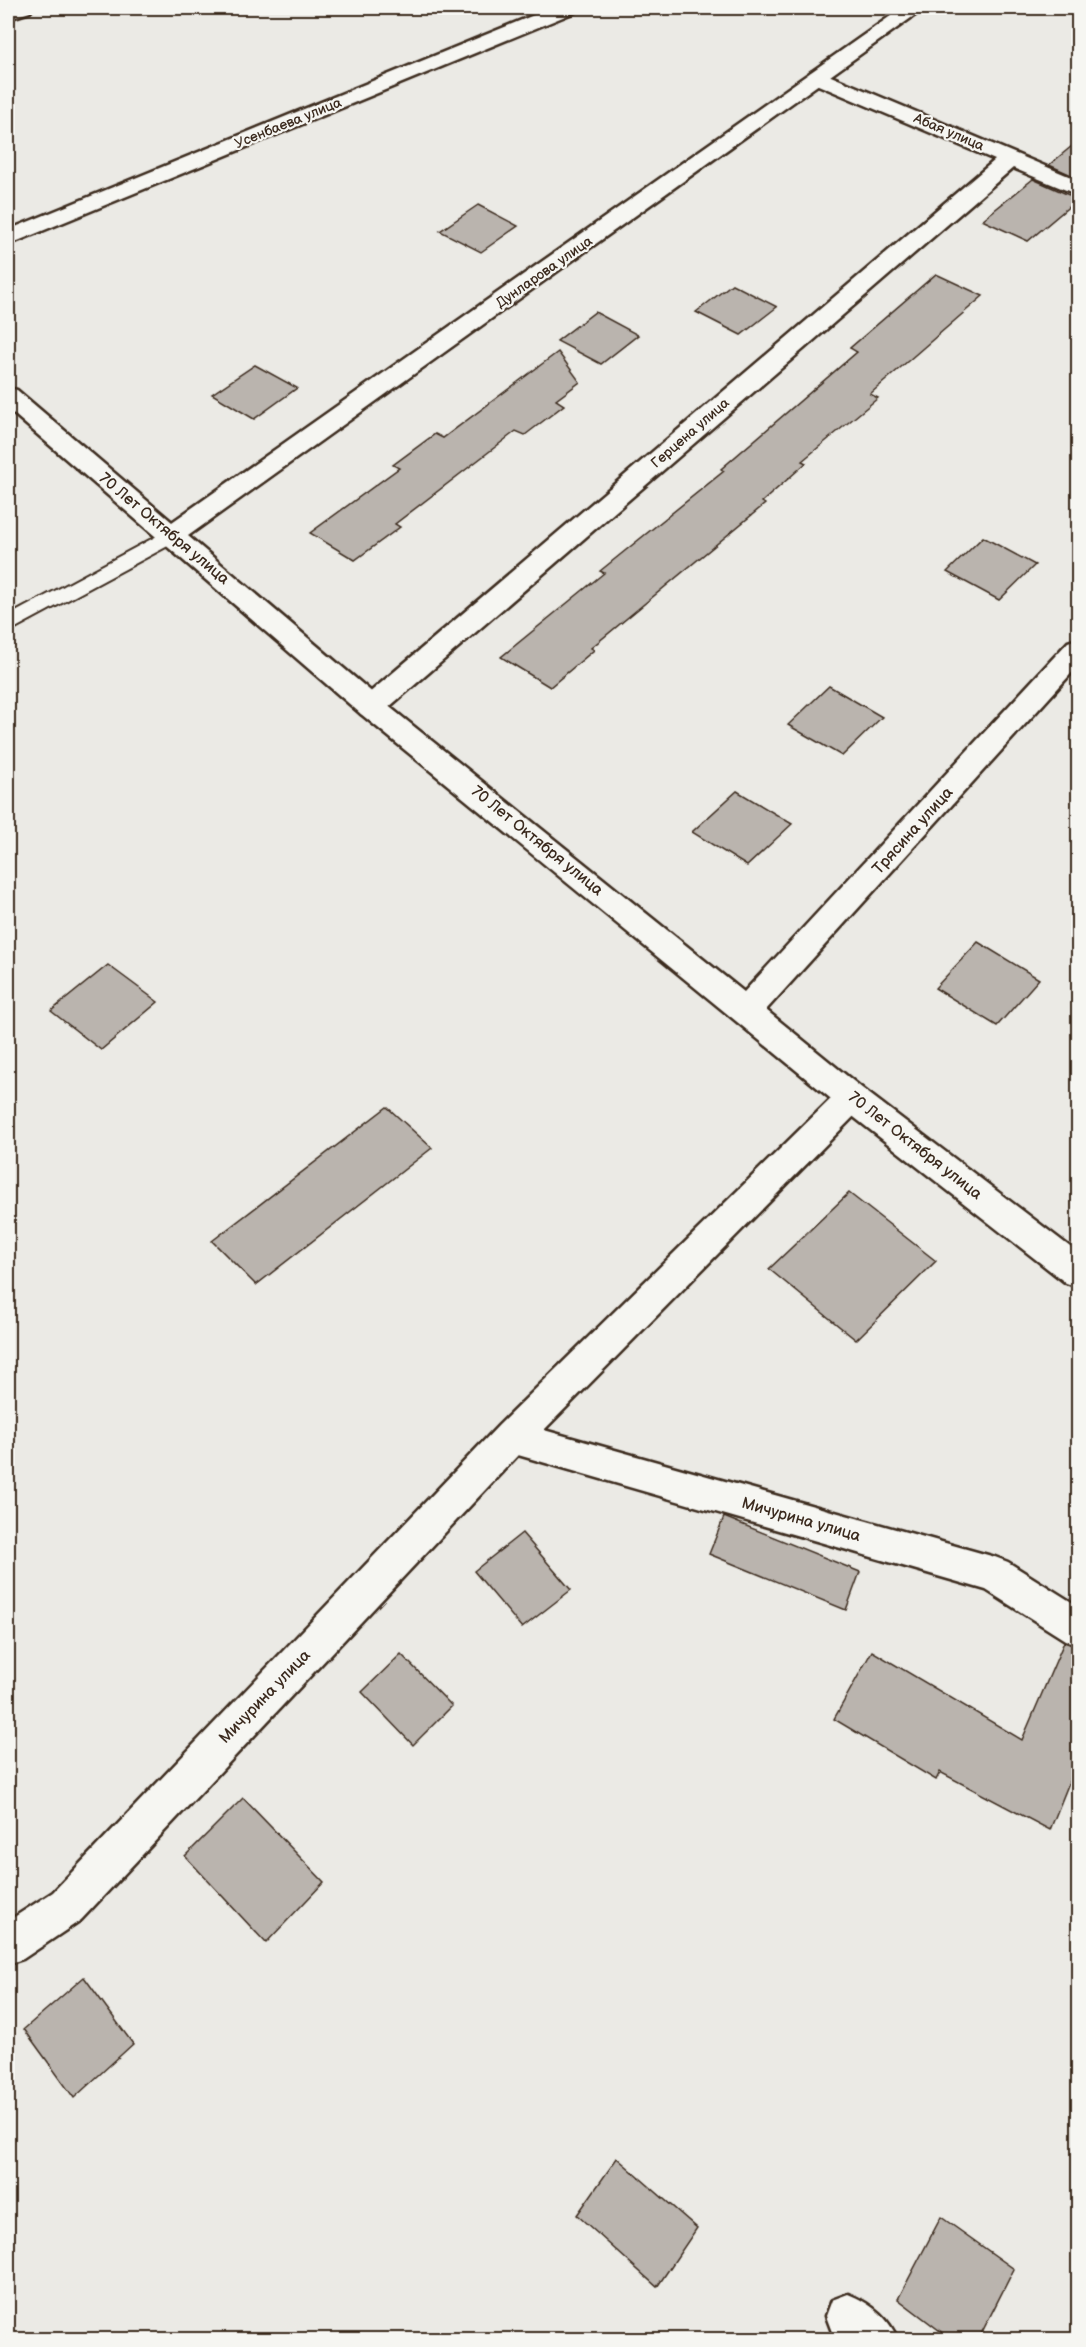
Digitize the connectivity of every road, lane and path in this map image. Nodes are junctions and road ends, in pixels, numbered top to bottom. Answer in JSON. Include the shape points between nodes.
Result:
{"nodes":[{"id":1,"x":22,"y":8,"type":"edge"},
{"id":2,"x":568,"y":8,"type":"edge"},
{"id":3,"x":915,"y":8,"type":"edge"},
{"id":4,"x":8,"y":13,"type":"edge"},
{"id":5,"x":819,"y":77,"type":"junction"},
{"id":6,"x":1010,"y":159,"type":"junction"},
{"id":7,"x":1078,"y":188,"type":"edge"},
{"id":8,"x":8,"y":238,"type":"edge"},
{"id":9,"x":8,"y":396,"type":"edge"},
{"id":10,"x":172,"y":535,"type":"junction"},
{"id":11,"x":8,"y":625,"type":"edge"},
{"id":12,"x":1078,"y":649,"type":"edge"},
{"id":13,"x":371,"y":707,"type":"junction"},
{"id":14,"x":745,"y":1011,"type":"junction"},
{"id":15,"x":852,"y":1098,"type":"junction"},
{"id":16,"x":1078,"y":1272,"type":"edge"},
{"id":17,"x":512,"y":1437,"type":"junction"},
{"id":18,"x":1078,"y":1627,"type":"edge"},
{"id":19,"x":8,"y":1944,"type":"edge"}],
"edges":[{"from":1,"to":4,"type":"street"},
{"from":2,"to":8,"type":"street","name":"Усенбаева улица"},
{"from":3,"to":5,"type":"street","name":"Дунларова улица"},
{"from":5,"to":6,"type":"street","name":"Абая улица"},
{"from":5,"to":10,"type":"street","name":"Дунларова улица"},
{"from":6,"to":7,"type":"street","name":"Абая улица"},
{"from":6,"to":13,"type":"street","name":"Герцена улица"},
{"from":9,"to":10,"type":"street","name":"70 Лет Октября улица"},
{"from":10,"to":11,"type":"lane"},
{"from":10,"to":13,"type":"street","name":"70 Лет Октября улица"},
{"from":12,"to":14,"type":"street","name":"Трясина улица"},
{"from":13,"to":14,"type":"street","name":"70 Лет Октября улица"},
{"from":14,"to":15,"type":"street","name":"70 Лет Октября улица"},
{"from":15,"to":16,"type":"street","name":"70 Лет Октября улица"},
{"from":15,"to":17,"type":"street","name":"Мичурина улица"},
{"from":17,"to":18,"type":"street","name":"Мичурина улица","via":[[995,1575]]},
{"from":17,"to":19,"type":"street","name":"Мичурина улица","via":[[67,1906]]}]}
